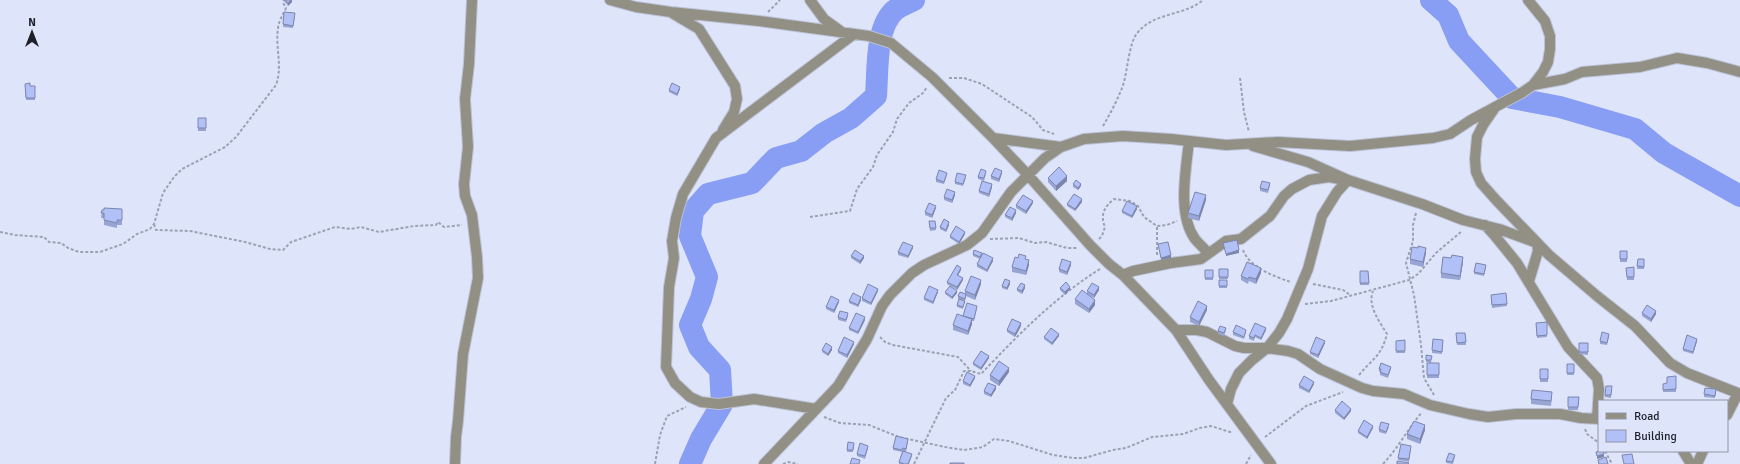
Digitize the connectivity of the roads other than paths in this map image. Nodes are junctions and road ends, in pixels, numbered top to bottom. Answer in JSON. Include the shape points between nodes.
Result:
{"nodes":[{"id":1,"x":472,"y":0,"type":"edge"},
{"id":2,"x":610,"y":0,"type":"edge"},
{"id":3,"x":810,"y":0,"type":"edge"},
{"id":4,"x":1528,"y":0,"type":"edge"},
{"id":5,"x":671,"y":12,"type":"junction"},
{"id":6,"x":849,"y":34,"type":"junction"},
{"id":7,"x":1740,"y":72,"type":"edge"},
{"id":8,"x":1533,"y":85,"type":"junction"},
{"id":9,"x":1494,"y":109,"type":"junction"},
{"id":10,"x":721,"y":134,"type":"junction"},
{"id":11,"x":993,"y":138,"type":"junction"},
{"id":12,"x":1189,"y":141,"type":"junction"},
{"id":13,"x":1241,"y":144,"type":"junction"},
{"id":14,"x":1061,"y":147,"type":"junction"},
{"id":15,"x":1028,"y":175,"type":"junction"},
{"id":16,"x":1348,"y":180,"type":"junction"},
{"id":17,"x":1481,"y":225,"type":"junction"},
{"id":18,"x":1537,"y":243,"type":"junction"},
{"id":19,"x":1208,"y":252,"type":"junction"},
{"id":20,"x":1123,"y":275,"type":"junction"},
{"id":21,"x":1529,"y":281,"type":"junction"},
{"id":22,"x":1176,"y":330,"type":"junction"},
{"id":23,"x":1267,"y":348,"type":"junction"},
{"id":24,"x":1739,"y":393,"type":"edge"},
{"id":25,"x":1599,"y":400,"type":"edge"},
{"id":26,"x":1227,"y":404,"type":"junction"},
{"id":27,"x":816,"y":410,"type":"junction"},
{"id":28,"x":1728,"y":413,"type":"edge"},
{"id":29,"x":1598,"y":419,"type":"edge"},
{"id":30,"x":1684,"y":452,"type":"edge"},
{"id":31,"x":1702,"y":452,"type":"edge"},
{"id":32,"x":455,"y":464,"type":"edge"},
{"id":33,"x":764,"y":464,"type":"edge"},
{"id":34,"x":1270,"y":464,"type":"edge"},
{"id":35,"x":1691,"y":464,"type":"edge"},
{"id":36,"x":1696,"y":464,"type":"edge"}],
"edges":[{"from":1,"to":32,"type":"street","via":[[465,99],[468,147],[464,184],[474,224],[478,278],[463,354]]},
{"from":2,"to":5,"type":"street"},
{"from":3,"to":6,"type":"street","via":[[824,19]]},
{"from":4,"to":8,"type":"street","via":[[1545,21],[1550,36],[1548,62]]},
{"from":5,"to":6,"type":"street"},
{"from":5,"to":10,"type":"street","via":[[699,30],[735,86],[737,99],[734,112]]},
{"from":6,"to":10,"type":"street"},
{"from":6,"to":11,"type":"street","via":[[869,36],[891,43],[932,78]]},
{"from":7,"to":8,"type":"street","via":[[1677,58],[1640,67],[1582,72],[1565,80]]},
{"from":8,"to":9,"type":"street"},
{"from":9,"to":13,"type":"street","via":[[1450,134],[1433,138],[1350,146],[1302,143]]},
{"from":9,"to":18,"type":"street","via":[[1477,137],[1476,172],[1481,183]]},
{"from":10,"to":27,"type":"street","via":[[716,138],[683,194],[676,218],[672,241],[674,258],[669,287],[666,367],[675,383],[690,397],[701,402],[719,404],[754,399]]},
{"from":11,"to":14,"type":"street"},
{"from":11,"to":15,"type":"street"},
{"from":12,"to":13,"type":"street"},
{"from":12,"to":14,"type":"street","via":[[1150,137],[1096,137]]},
{"from":12,"to":19,"type":"street","via":[[1184,183],[1186,219],[1195,239]]},
{"from":13,"to":16,"type":"street","via":[[1288,155]]},
{"from":14,"to":15,"type":"street"},
{"from":15,"to":20,"type":"street","via":[[1063,216]]},
{"from":15,"to":27,"type":"street","via":[[1011,192],[977,237],[967,245],[924,265],[899,284],[882,306],[852,366]]},
{"from":16,"to":17,"type":"street"},
{"from":16,"to":19,"type":"street","via":[[1329,177],[1309,180],[1292,189],[1270,216],[1241,239],[1226,241]]},
{"from":16,"to":23,"type":"street","via":[[1322,216],[1302,285],[1279,333]]},
{"from":17,"to":18,"type":"street","via":[[1499,228]]},
{"from":17,"to":21,"type":"street","via":[[1508,252]]},
{"from":18,"to":21,"type":"street","via":[[1538,251]]},
{"from":18,"to":24,"type":"street","via":[[1579,282],[1635,326],[1670,363],[1687,373]]},
{"from":19,"to":20,"type":"street","via":[[1201,259],[1171,263]]},
{"from":20,"to":22,"type":"street"},
{"from":21,"to":25,"type":"street","via":[[1568,347],[1596,378]]},
{"from":22,"to":23,"type":"street","via":[[1207,332],[1244,348]]},
{"from":22,"to":26,"type":"street"},
{"from":23,"to":26,"type":"street","via":[[1255,356],[1239,374],[1231,388]]},
{"from":23,"to":29,"type":"street","via":[[1298,354],[1320,369],[1362,388],[1404,394],[1440,407],[1480,416],[1560,414]]},
{"from":24,"to":28,"type":"street"},
{"from":26,"to":34,"type":"street"},
{"from":27,"to":33,"type":"street"},
{"from":30,"to":35,"type":"street"},
{"from":31,"to":36,"type":"street"}]}
